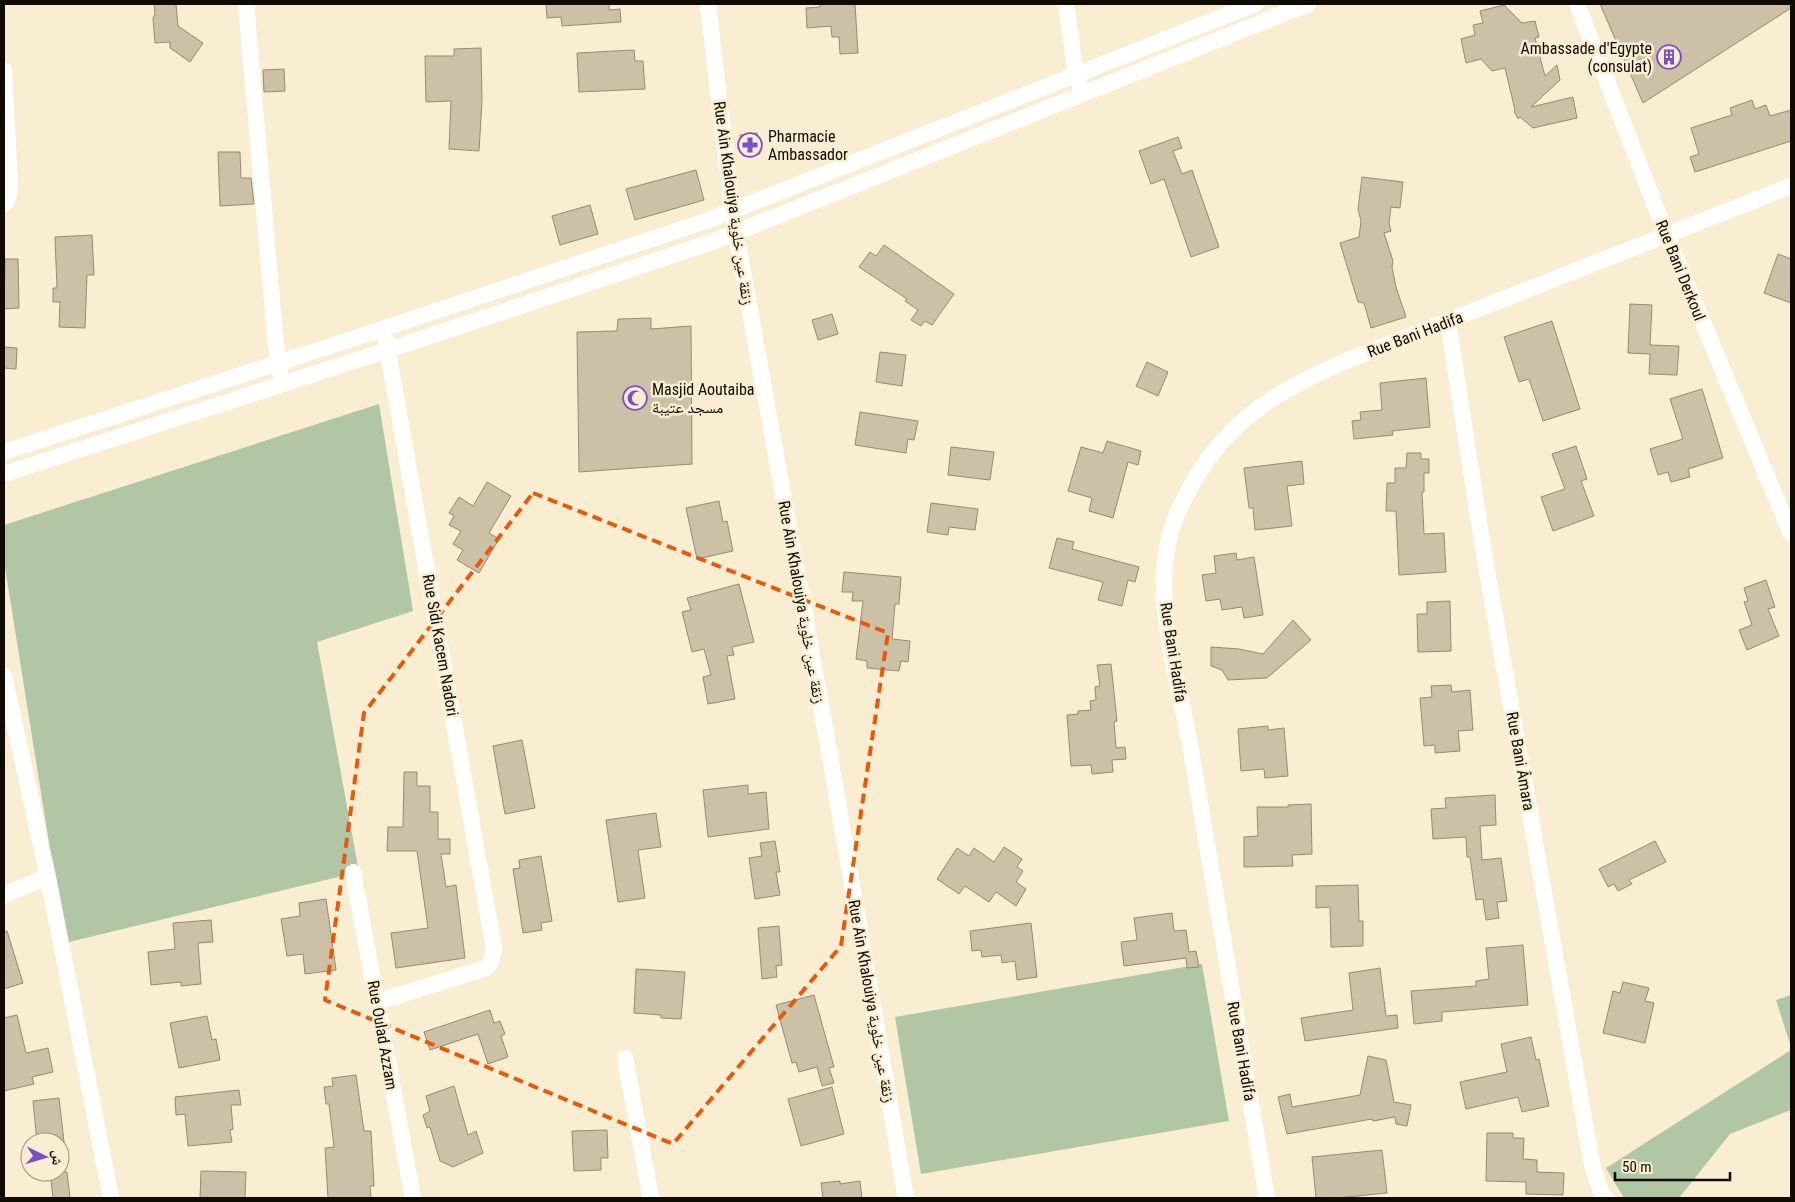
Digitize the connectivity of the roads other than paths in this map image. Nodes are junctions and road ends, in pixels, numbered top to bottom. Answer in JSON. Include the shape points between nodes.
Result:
{"nodes":[{"id":1,"x":246,"y":4,"type":"edge"},
{"id":2,"x":708,"y":4,"type":"edge"},
{"id":3,"x":1066,"y":4,"type":"edge"},
{"id":4,"x":1255,"y":4,"type":"edge"},
{"id":5,"x":1308,"y":4,"type":"edge"},
{"id":6,"x":1576,"y":4,"type":"edge"},
{"id":7,"x":4,"y":70,"type":"edge"},
{"id":8,"x":1076,"y":74,"type":"junction"},
{"id":9,"x":1083,"y":93,"type":"junction"},
{"id":10,"x":1791,"y":186,"type":"edge"},
{"id":11,"x":4,"y":204,"type":"edge"},
{"id":12,"x":732,"y":211,"type":"junction"},
{"id":13,"x":736,"y":233,"type":"junction"},
{"id":14,"x":1667,"y":236,"type":"junction"},
{"id":15,"x":1448,"y":322,"type":"junction"},
{"id":16,"x":384,"y":329,"type":"junction"},
{"id":17,"x":388,"y":350,"type":"junction"},
{"id":18,"x":279,"y":363,"type":"junction"},
{"id":19,"x":282,"y":384,"type":"junction"},
{"id":20,"x":4,"y":452,"type":"edge"},
{"id":21,"x":4,"y":474,"type":"edge"},
{"id":22,"x":1791,"y":534,"type":"edge"},
{"id":23,"x":4,"y":676,"type":"edge"},
{"id":24,"x":353,"y":872,"type":"dead end"},
{"id":25,"x":48,"y":877,"type":"junction"},
{"id":26,"x":4,"y":895,"type":"edge"},
{"id":27,"x":377,"y":1002,"type":"junction"},
{"id":28,"x":625,"y":1058,"type":"dead end"},
{"id":29,"x":111,"y":1198,"type":"edge"},
{"id":30,"x":413,"y":1198,"type":"edge"},
{"id":31,"x":651,"y":1198,"type":"edge"},
{"id":32,"x":906,"y":1198,"type":"edge"},
{"id":33,"x":1267,"y":1198,"type":"edge"},
{"id":34,"x":1605,"y":1198,"type":"edge"}],
"edges":[{"from":1,"to":18,"type":"street"},
{"from":2,"to":12,"type":"street","name":"Rue Ain Khalouiya زنقة عين خلوية"},
{"from":3,"to":8,"type":"street"},
{"from":4,"to":8,"type":"street"},
{"from":5,"to":9,"type":"street"},
{"from":6,"to":14,"type":"street","name":"Rue Bani Derkoul"},
{"from":7,"to":11,"type":"street","via":[[10,183]]},
{"from":8,"to":9,"type":"street"},
{"from":8,"to":12,"type":"street"},
{"from":9,"to":13,"type":"street"},
{"from":10,"to":14,"type":"street","name":"Rue Bani Hadifa"},
{"from":12,"to":13,"type":"street","name":"Rue Ain Khalouiya زنقة عين خلوية"},
{"from":12,"to":16,"type":"street"},
{"from":13,"to":17,"type":"street"},
{"from":13,"to":32,"type":"street","name":"Rue Ain Khalouiya زنقة عين خلوية"},
{"from":14,"to":15,"type":"street","name":"Rue Bani Hadifa"},
{"from":14,"to":22,"type":"street","name":"Rue Bani Derkoul"},
{"from":15,"to":33,"type":"street","name":"Rue Bani Hadifa","via":[[1302,380],[1264,404],[1233,429],[1207,458],[1184,498],[1170,535],[1164,575],[1167,625],[1189,735]]},
{"from":15,"to":34,"type":"street","name":"Rue Bani Âmara","via":[[1485,558],[1592,1164]]},
{"from":16,"to":17,"type":"street","name":"Rue Sidi Kacem Nadori"},
{"from":16,"to":18,"type":"street"},
{"from":17,"to":19,"type":"street"},
{"from":17,"to":27,"type":"street","name":"Rue Sidi Kacem Nadori","via":[[494,948],[486,968]]},
{"from":18,"to":19,"type":"street"},
{"from":18,"to":20,"type":"street"},
{"from":19,"to":21,"type":"street"},
{"from":23,"to":25,"type":"street"},
{"from":24,"to":27,"type":"street","name":"Rue Oulad Azzam"},
{"from":25,"to":26,"type":"street"},
{"from":25,"to":29,"type":"street"},
{"from":27,"to":30,"type":"street","name":"Rue Oulad Azzam"},
{"from":28,"to":31,"type":"street"}]}
